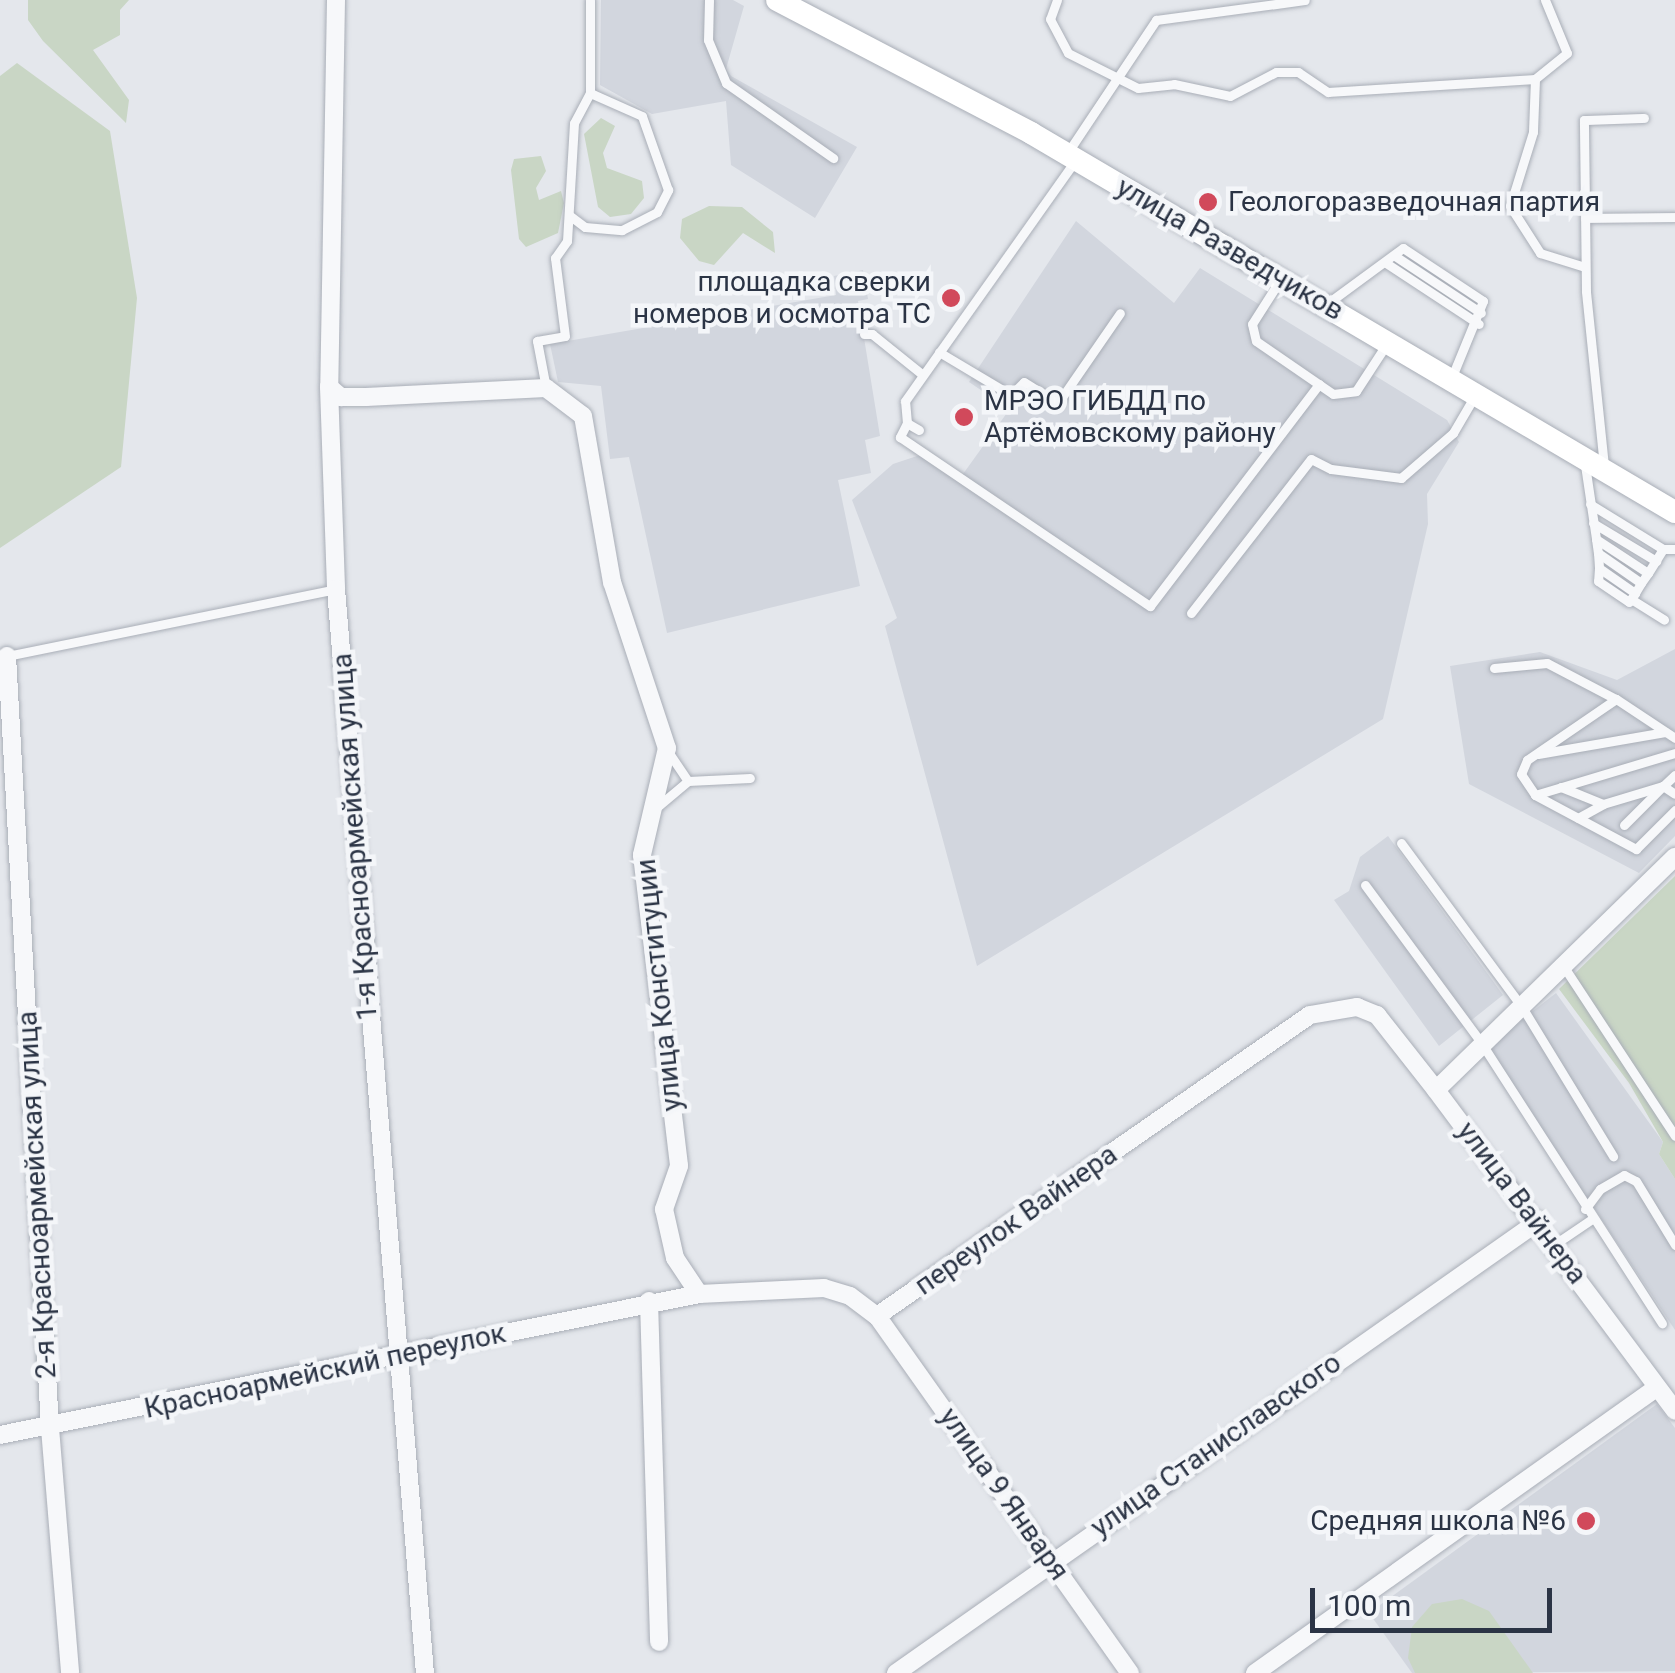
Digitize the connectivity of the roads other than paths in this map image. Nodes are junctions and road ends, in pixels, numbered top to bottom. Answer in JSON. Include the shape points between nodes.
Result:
{"nodes":[{"id":1,"x":336,"y":0,"type":"edge"},
{"id":2,"x":590,"y":0,"type":"edge"},
{"id":3,"x":708,"y":0,"type":"edge"},
{"id":4,"x":777,"y":0,"type":"edge"},
{"id":5,"x":1057,"y":0,"type":"edge"},
{"id":6,"x":1305,"y":0,"type":"edge"},
{"id":7,"x":1545,"y":0,"type":"edge"},
{"id":8,"x":1534,"y":80,"type":"junction"},
{"id":9,"x":1116,"y":82,"type":"junction"},
{"id":10,"x":590,"y":92,"type":"junction"},
{"id":11,"x":1644,"y":118,"type":"dead end"},
{"id":12,"x":1071,"y":157,"type":"junction"},
{"id":13,"x":833,"y":158,"type":"dead end"},
{"id":14,"x":569,"y":215,"type":"junction"},
{"id":15,"x":1675,"y":216,"type":"edge"},
{"id":16,"x":1585,"y":218,"type":"junction"},
{"id":17,"x":1391,"y":259,"type":"junction"},
{"id":18,"x":1585,"y":267,"type":"junction"},
{"id":19,"x":1282,"y":278,"type":"junction"},
{"id":20,"x":1327,"y":304,"type":"junction"},
{"id":21,"x":1120,"y":313,"type":"dead end"},
{"id":22,"x":1480,"y":318,"type":"junction"},
{"id":23,"x":864,"y":334,"type":"dead end"},
{"id":24,"x":1388,"y":342,"type":"junction"},
{"id":25,"x":939,"y":352,"type":"junction"},
{"id":26,"x":923,"y":375,"type":"junction"},
{"id":27,"x":1450,"y":382,"type":"junction"},
{"id":28,"x":1318,"y":384,"type":"junction"},
{"id":29,"x":329,"y":387,"type":"junction"},
{"id":30,"x":546,"y":388,"type":"junction"},
{"id":31,"x":1474,"y":398,"type":"junction"},
{"id":32,"x":907,"y":423,"type":"junction"},
{"id":33,"x":919,"y":430,"type":"dead end"},
{"id":34,"x":1595,"y":468,"type":"junction"},
{"id":35,"x":1590,"y":504,"type":"junction"},
{"id":36,"x":1675,"y":512,"type":"edge"},
{"id":37,"x":1593,"y":523,"type":"junction"},
{"id":38,"x":1596,"y":539,"type":"junction"},
{"id":39,"x":1669,"y":549,"type":"edge"},
{"id":40,"x":1598,"y":553,"type":"junction"},
{"id":41,"x":1656,"y":561,"type":"junction"},
{"id":42,"x":1648,"y":573,"type":"junction"},
{"id":43,"x":1642,"y":583,"type":"junction"},
{"id":44,"x":336,"y":589,"type":"junction"},
{"id":45,"x":1633,"y":596,"type":"junction"},
{"id":46,"x":1190,"y":613,"type":"dead end"},
{"id":47,"x":1664,"y":620,"type":"dead end"},
{"id":48,"x":7,"y":656,"type":"joint"},
{"id":49,"x":1494,"y":668,"type":"dead end"},
{"id":50,"x":1616,"y":698,"type":"junction"},
{"id":51,"x":1671,"y":735,"type":"edge"},
{"id":52,"x":666,"y":748,"type":"junction"},
{"id":53,"x":1535,"y":754,"type":"junction"},
{"id":54,"x":1675,"y":754,"type":"edge"},
{"id":55,"x":1675,"y":775,"type":"edge"},
{"id":56,"x":750,"y":778,"type":"dead end"},
{"id":57,"x":688,"y":781,"type":"junction"},
{"id":58,"x":1664,"y":786,"type":"junction"},
{"id":59,"x":1561,"y":787,"type":"junction"},
{"id":60,"x":1675,"y":794,"type":"edge"},
{"id":61,"x":1534,"y":795,"type":"junction"},
{"id":62,"x":1603,"y":804,"type":"junction"},
{"id":63,"x":655,"y":809,"type":"junction"},
{"id":64,"x":1675,"y":810,"type":"edge"},
{"id":65,"x":1578,"y":818,"type":"junction"},
{"id":66,"x":1624,"y":825,"type":"dead end"},
{"id":67,"x":1401,"y":843,"type":"dead end"},
{"id":68,"x":1675,"y":857,"type":"edge"},
{"id":69,"x":1365,"y":885,"type":"dead end"},
{"id":70,"x":1562,"y":966,"type":"junction"},
{"id":71,"x":1357,"y":1007,"type":"joint"},
{"id":72,"x":1522,"y":1007,"type":"junction"},
{"id":73,"x":1480,"y":1040,"type":"junction"},
{"id":74,"x":1436,"y":1090,"type":"junction"},
{"id":75,"x":1675,"y":1136,"type":"edge"},
{"id":76,"x":1613,"y":1156,"type":"dead end"},
{"id":77,"x":1585,"y":1210,"type":"junction"},
{"id":78,"x":1592,"y":1219,"type":"junction"},
{"id":79,"x":1539,"y":1221,"type":"junction"},
{"id":80,"x":1556,"y":1244,"type":"junction"},
{"id":81,"x":1675,"y":1246,"type":"edge"},
{"id":82,"x":699,"y":1294,"type":"junction"},
{"id":83,"x":649,"y":1301,"type":"junction"},
{"id":84,"x":877,"y":1316,"type":"junction"},
{"id":85,"x":1662,"y":1323,"type":"dead end"},
{"id":86,"x":394,"y":1359,"type":"junction"},
{"id":87,"x":1657,"y":1387,"type":"junction"},
{"id":88,"x":1675,"y":1411,"type":"edge"},
{"id":89,"x":50,"y":1428,"type":"junction"},
{"id":90,"x":0,"y":1435,"type":"edge"},
{"id":91,"x":1050,"y":1559,"type":"junction"},
{"id":92,"x":659,"y":1642,"type":"dead end"},
{"id":93,"x":70,"y":1673,"type":"edge"},
{"id":94,"x":424,"y":1673,"type":"edge"},
{"id":95,"x":896,"y":1673,"type":"edge"},
{"id":96,"x":1130,"y":1673,"type":"edge"},
{"id":97,"x":1255,"y":1673,"type":"edge"}],
"edges":[{"from":1,"to":29,"type":"street","name":"1-я Красноармейская улица"},
{"from":2,"to":10,"type":"lane"},
{"from":3,"to":13,"type":"lane","via":[[708,40],[726,83]]},
{"from":4,"to":12,"type":"main road","name":"улица Разведчиков"},
{"from":5,"to":9,"type":"lane","via":[[1050,18],[1054,36]]},
{"from":6,"to":9,"type":"lane","via":[[1156,20]]},
{"from":7,"to":8,"type":"lane","via":[[1567,54]]},
{"from":8,"to":9,"type":"lane","via":[[1328,92],[1298,72],[1276,72],[1230,96]]},
{"from":8,"to":18,"type":"lane","via":[[1533,132],[1510,206],[1540,253]]},
{"from":9,"to":12,"type":"lane"},
{"from":10,"to":14,"type":"lane","via":[[574,123]]},
{"from":10,"to":14,"type":"lane","via":[[642,116],[668,190],[657,212],[622,230],[585,227]]},
{"from":11,"to":16,"type":"lane","via":[[1584,120]]},
{"from":12,"to":19,"type":"main road","name":"улица Разведчиков"},
{"from":12,"to":25,"type":"lane"},
{"from":14,"to":30,"type":"lane","via":[[567,241],[555,258],[565,336],[537,341]]},
{"from":15,"to":16,"type":"lane"},
{"from":16,"to":18,"type":"lane"},
{"from":17,"to":20,"type":"lane"},
{"from":17,"to":22,"type":"lane"},
{"from":17,"to":22,"type":"lane","via":[[1403,248],[1454,281],[1484,302]]},
{"from":18,"to":34,"type":"lane"},
{"from":19,"to":20,"type":"main road","name":"улица Разведчиков"},
{"from":19,"to":28,"type":"lane","via":[[1252,324],[1256,341]]},
{"from":20,"to":24,"type":"main road","name":"улица Разведчиков"},
{"from":21,"to":25,"type":"lane","via":[[1058,403],[1024,382],[1011,396]]},
{"from":22,"to":27,"type":"lane"},
{"from":23,"to":26,"type":"lane"},
{"from":24,"to":27,"type":"main road","name":"улица Разведчиков"},
{"from":24,"to":28,"type":"lane","via":[[1356,391],[1333,394]]},
{"from":25,"to":26,"type":"lane"},
{"from":26,"to":32,"type":"lane","via":[[906,401]]},
{"from":27,"to":31,"type":"main road","name":"улица Разведчиков"},
{"from":28,"to":32,"type":"lane","via":[[1150,606],[900,436]]},
{"from":29,"to":30,"type":"street","via":[[340,396],[366,397]]},
{"from":29,"to":44,"type":"street","name":"1-я Красноармейская улица"},
{"from":30,"to":52,"type":"street","name":"улица Конституции","via":[[583,416],[612,582]]},
{"from":31,"to":34,"type":"main road","name":"улица Разведчиков"},
{"from":31,"to":46,"type":"lane","via":[[1453,433],[1401,478],[1331,470],[1310,459]]},
{"from":32,"to":33,"type":"lane"},
{"from":34,"to":35,"type":"lane"},
{"from":34,"to":36,"type":"main road","name":"улица Разведчиков"},
{"from":35,"to":37,"type":"lane"},
{"from":35,"to":39,"type":"lane"},
{"from":37,"to":38,"type":"lane"},
{"from":37,"to":41,"type":"lane"},
{"from":38,"to":40,"type":"lane"},
{"from":38,"to":42,"type":"lane"},
{"from":39,"to":41,"type":"lane"},
{"from":40,"to":43,"type":"lane"},
{"from":40,"to":45,"type":"lane","via":[[1598,568]]},
{"from":41,"to":42,"type":"lane"},
{"from":42,"to":43,"type":"lane"},
{"from":43,"to":45,"type":"lane"},
{"from":44,"to":48,"type":"lane"},
{"from":44,"to":86,"type":"street","name":"1-я Красноармейская улица"},
{"from":45,"to":47,"type":"lane"},
{"from":48,"to":89,"type":"street","name":"2-я Красноармейская улица"},
{"from":49,"to":50,"type":"lane","via":[[1547,662]]},
{"from":50,"to":51,"type":"lane"},
{"from":50,"to":53,"type":"lane"},
{"from":51,"to":53,"type":"lane"},
{"from":52,"to":57,"type":"lane"},
{"from":52,"to":63,"type":"street","name":"улица Конституции"},
{"from":53,"to":61,"type":"lane","via":[[1521,774]]},
{"from":54,"to":59,"type":"lane"},
{"from":55,"to":58,"type":"lane"},
{"from":56,"to":57,"type":"lane"},
{"from":57,"to":63,"type":"lane"},
{"from":58,"to":60,"type":"lane"},
{"from":58,"to":62,"type":"lane"},
{"from":58,"to":66,"type":"lane"},
{"from":59,"to":61,"type":"lane"},
{"from":59,"to":62,"type":"lane"},
{"from":61,"to":65,"type":"lane"},
{"from":62,"to":65,"type":"lane"},
{"from":63,"to":82,"type":"street","name":"улица Конституции","via":[[642,855],[679,1166],[664,1209],[675,1258]]},
{"from":64,"to":65,"type":"lane","via":[[1636,848]]},
{"from":67,"to":72,"type":"lane"},
{"from":68,"to":70,"type":"street"},
{"from":69,"to":73,"type":"lane"},
{"from":70,"to":72,"type":"street"},
{"from":70,"to":75,"type":"lane"},
{"from":71,"to":74,"type":"street","name":"улица Вайнера","via":[[1377,1015]]},
{"from":71,"to":84,"type":"street","name":"переулок Вайнера","via":[[1310,1014]]},
{"from":72,"to":73,"type":"street"},
{"from":72,"to":76,"type":"lane"},
{"from":73,"to":74,"type":"street"},
{"from":73,"to":77,"type":"lane"},
{"from":74,"to":79,"type":"street","name":"улица Вайнера"},
{"from":77,"to":78,"type":"lane"},
{"from":77,"to":81,"type":"lane","via":[[1600,1189],[1624,1175],[1636,1180]]},
{"from":78,"to":80,"type":"lane"},
{"from":78,"to":85,"type":"lane"},
{"from":79,"to":80,"type":"street","name":"улица Вайнера"},
{"from":79,"to":91,"type":"street","name":"улица Станиславского"},
{"from":80,"to":87,"type":"street","name":"улица Вайнера"},
{"from":82,"to":83,"type":"street"},
{"from":82,"to":84,"type":"street","via":[[824,1288],[850,1296]]},
{"from":83,"to":86,"type":"street","name":"Красноармейский переулок"},
{"from":83,"to":92,"type":"street"},
{"from":84,"to":91,"type":"street","name":"улица 9 Января"},
{"from":86,"to":89,"type":"street","name":"Красноармейский переулок"},
{"from":86,"to":94,"type":"street","name":"1-я Красноармейская улица"},
{"from":87,"to":88,"type":"street","name":"улица Вайнера"},
{"from":87,"to":97,"type":"street"},
{"from":89,"to":90,"type":"street","name":"Красноармейский переулок"},
{"from":89,"to":93,"type":"street","name":"2-я Красноармейская улица"},
{"from":91,"to":95,"type":"street","name":"улица Станиславского"},
{"from":91,"to":96,"type":"street","name":"улица 9 Января"}]}
